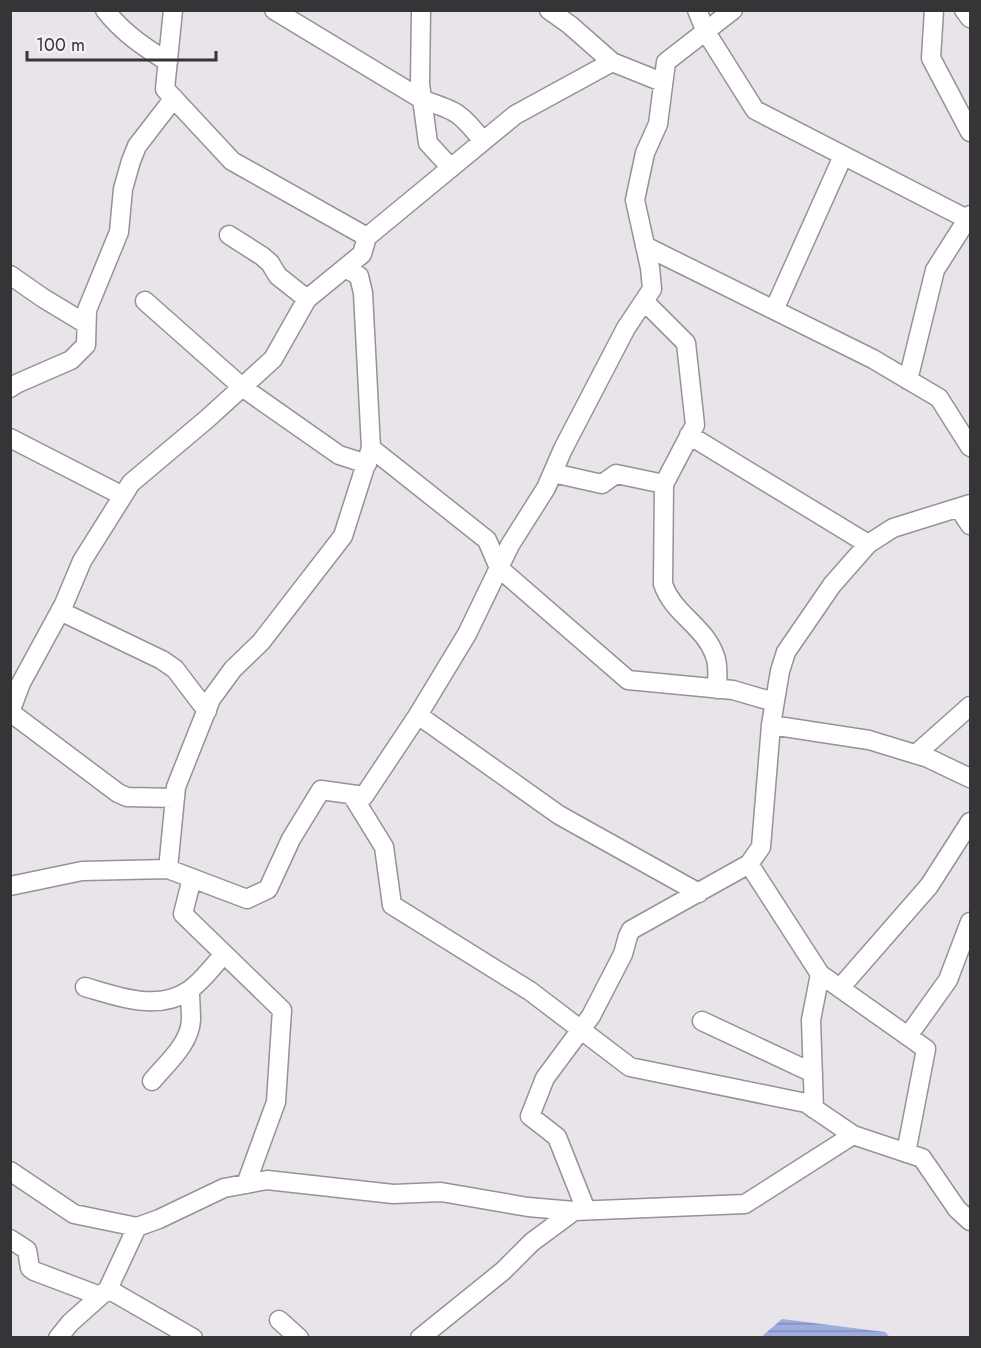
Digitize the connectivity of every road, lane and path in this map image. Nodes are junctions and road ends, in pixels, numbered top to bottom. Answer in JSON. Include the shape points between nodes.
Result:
{"nodes":[{"id":1,"x":105,"y":10,"type":"edge"},
{"id":2,"x":173,"y":10,"type":"edge"},
{"id":3,"x":274,"y":10,"type":"edge"},
{"id":4,"x":421,"y":10,"type":"edge"},
{"id":5,"x":549,"y":10,"type":"edge"},
{"id":6,"x":697,"y":10,"type":"edge"},
{"id":7,"x":734,"y":10,"type":"edge"},
{"id":8,"x":934,"y":10,"type":"edge"},
{"id":9,"x":964,"y":10,"type":"edge"},
{"id":10,"x":970,"y":18,"type":"edge"},
{"id":11,"x":706,"y":33,"type":"junction"},
{"id":12,"x":168,"y":62,"type":"junction"},
{"id":13,"x":612,"y":62,"type":"junction"},
{"id":14,"x":662,"y":82,"type":"junction"},
{"id":15,"x":174,"y":98,"type":"junction"},
{"id":16,"x":423,"y":100,"type":"junction"},
{"id":17,"x":970,"y":132,"type":"edge"},
{"id":18,"x":483,"y":141,"type":"junction"},
{"id":19,"x":843,"y":156,"type":"junction"},
{"id":20,"x":451,"y":168,"type":"junction"},
{"id":21,"x":969,"y":217,"type":"edge"},
{"id":22,"x":229,"y":235,"type":"dead end"},
{"id":23,"x":367,"y":237,"type":"junction"},
{"id":24,"x":645,"y":246,"type":"junction"},
{"id":25,"x":345,"y":268,"type":"junction"},
{"id":26,"x":10,"y":275,"type":"edge"},
{"id":27,"x":307,"y":299,"type":"junction"},
{"id":28,"x":145,"y":301,"type":"dead end"},
{"id":29,"x":644,"y":301,"type":"junction"},
{"id":30,"x":774,"y":310,"type":"junction"},
{"id":31,"x":87,"y":324,"type":"junction"},
{"id":32,"x":908,"y":380,"type":"junction"},
{"id":33,"x":242,"y":387,"type":"junction"},
{"id":34,"x":10,"y":388,"type":"edge"},
{"id":35,"x":689,"y":435,"type":"junction"},
{"id":36,"x":10,"y":438,"type":"edge"},
{"id":37,"x":970,"y":447,"type":"edge"},
{"id":38,"x":369,"y":456,"type":"junction"},
{"id":39,"x":553,"y":473,"type":"junction"},
{"id":40,"x":664,"y":484,"type":"junction"},
{"id":41,"x":123,"y":495,"type":"junction"},
{"id":42,"x":965,"y":506,"type":"edge"},
{"id":43,"x":970,"y":525,"type":"edge"},
{"id":44,"x":868,"y":544,"type":"junction"},
{"id":45,"x":499,"y":568,"type":"junction"},
{"id":46,"x":60,"y":610,"type":"junction"},
{"id":47,"x":16,"y":680,"type":"edge"},
{"id":48,"x":717,"y":689,"type":"junction"},
{"id":49,"x":774,"y":702,"type":"junction"},
{"id":50,"x":970,"y":706,"type":"edge"},
{"id":51,"x":207,"y":711,"type":"junction"},
{"id":52,"x":10,"y":712,"type":"edge"},
{"id":53,"x":418,"y":715,"type":"junction"},
{"id":54,"x":771,"y":725,"type":"junction"},
{"id":55,"x":916,"y":754,"type":"junction"},
{"id":56,"x":970,"y":778,"type":"edge"},
{"id":57,"x":352,"y":795,"type":"junction"},
{"id":58,"x":175,"y":798,"type":"junction"},
{"id":59,"x":970,"y":822,"type":"edge"},
{"id":60,"x":749,"y":864,"type":"junction"},
{"id":61,"x":168,"y":869,"type":"junction"},
{"id":62,"x":192,"y":878,"type":"junction"},
{"id":63,"x":10,"y":886,"type":"edge"},
{"id":64,"x":699,"y":893,"type":"junction"},
{"id":65,"x":970,"y":922,"type":"edge"},
{"id":66,"x":224,"y":954,"type":"junction"},
{"id":67,"x":820,"y":974,"type":"junction"},
{"id":68,"x":85,"y":987,"type":"dead end"},
{"id":69,"x":840,"y":988,"type":"junction"},
{"id":70,"x":190,"y":990,"type":"junction"},
{"id":71,"x":702,"y":1021,"type":"dead end"},
{"id":72,"x":583,"y":1030,"type":"junction"},
{"id":73,"x":908,"y":1036,"type":"junction"},
{"id":74,"x":813,"y":1073,"type":"junction"},
{"id":75,"x":152,"y":1081,"type":"dead end"},
{"id":76,"x":814,"y":1108,"type":"junction"},
{"id":77,"x":853,"y":1135,"type":"junction"},
{"id":78,"x":906,"y":1153,"type":"junction"},
{"id":79,"x":10,"y":1171,"type":"edge"},
{"id":80,"x":246,"y":1184,"type":"junction"},
{"id":81,"x":580,"y":1210,"type":"junction"},
{"id":82,"x":970,"y":1221,"type":"edge"},
{"id":83,"x":137,"y":1227,"type":"junction"},
{"id":84,"x":10,"y":1239,"type":"edge"},
{"id":85,"x":104,"y":1293,"type":"junction"},
{"id":86,"x":279,"y":1320,"type":"dead end"},
{"id":87,"x":58,"y":1338,"type":"edge"},
{"id":88,"x":193,"y":1338,"type":"edge"},
{"id":89,"x":299,"y":1338,"type":"edge"},
{"id":90,"x":420,"y":1338,"type":"edge"}],
"edges":[{"from":1,"to":12,"type":"street","via":[[118,27]]},
{"from":2,"to":12,"type":"street"},
{"from":3,"to":16,"type":"street"},
{"from":4,"to":16,"type":"street"},
{"from":5,"to":13,"type":"street"},
{"from":6,"to":11,"type":"street"},
{"from":7,"to":11,"type":"street"},
{"from":8,"to":17,"type":"street","via":[[931,58]]},
{"from":9,"to":10,"type":"street"},
{"from":11,"to":14,"type":"street","via":[[666,62]]},
{"from":11,"to":19,"type":"street","via":[[755,110]]},
{"from":12,"to":15,"type":"street","via":[[165,89]]},
{"from":13,"to":14,"type":"street"},
{"from":13,"to":18,"type":"street","via":[[515,115]]},
{"from":14,"to":24,"type":"street","via":[[658,124],[645,153],[635,200]]},
{"from":15,"to":23,"type":"street","via":[[232,161]]},
{"from":15,"to":31,"type":"street","via":[[137,146],[131,161],[123,189],[119,232],[89,302]]},
{"from":16,"to":18,"type":"street","via":[[461,115]]},
{"from":16,"to":20,"type":"street","via":[[428,143]]},
{"from":18,"to":20,"type":"street"},
{"from":19,"to":21,"type":"street"},
{"from":19,"to":30,"type":"street"},
{"from":20,"to":23,"type":"street"},
{"from":21,"to":32,"type":"street","via":[[935,270]]},
{"from":22,"to":27,"type":"street","via":[[262,256],[278,276]]},
{"from":23,"to":25,"type":"street","via":[[362,254]]},
{"from":24,"to":29,"type":"street","via":[[652,289]]},
{"from":24,"to":30,"type":"street"},
{"from":25,"to":27,"type":"street"},
{"from":25,"to":38,"type":"street","via":[[361,280]]},
{"from":26,"to":31,"type":"street"},
{"from":27,"to":33,"type":"street","via":[[273,359]]},
{"from":28,"to":33,"type":"street"},
{"from":29,"to":35,"type":"street","via":[[686,343],[695,425]]},
{"from":29,"to":39,"type":"street","via":[[621,338]]},
{"from":30,"to":32,"type":"street"},
{"from":31,"to":34,"type":"street","via":[[88,339],[81,352]]},
{"from":32,"to":37,"type":"street","via":[[939,398]]},
{"from":33,"to":38,"type":"street","via":[[339,454],[351,460]]},
{"from":33,"to":41,"type":"street","via":[[131,483]]},
{"from":35,"to":40,"type":"street"},
{"from":35,"to":44,"type":"street"},
{"from":36,"to":41,"type":"street"},
{"from":38,"to":45,"type":"street","via":[[487,540]]},
{"from":38,"to":51,"type":"street","via":[[343,536],[261,642],[233,669]]},
{"from":39,"to":40,"type":"street","via":[[602,484],[616,474]]},
{"from":39,"to":45,"type":"street"},
{"from":40,"to":48,"type":"street","via":[[663,584],[667,597],[709,643],[717,665]]},
{"from":41,"to":46,"type":"street","via":[[82,561]]},
{"from":42,"to":43,"type":"street"},
{"from":42,"to":44,"type":"street","via":[[893,528]]},
{"from":44,"to":49,"type":"street","via":[[832,585],[786,652]]},
{"from":45,"to":48,"type":"street","via":[[628,680]]},
{"from":45,"to":53,"type":"street","via":[[467,634]]},
{"from":46,"to":47,"type":"street"},
{"from":46,"to":51,"type":"street","via":[[162,660],[175,669]]},
{"from":47,"to":52,"type":"street"},
{"from":48,"to":49,"type":"street"},
{"from":49,"to":54,"type":"street"},
{"from":50,"to":55,"type":"street"},
{"from":51,"to":58,"type":"street"},
{"from":52,"to":58,"type":"street","via":[[118,793],[127,797]]},
{"from":53,"to":57,"type":"street","via":[[364,796]]},
{"from":53,"to":64,"type":"street","via":[[559,815]]},
{"from":54,"to":55,"type":"street","via":[[869,740]]},
{"from":54,"to":60,"type":"street","via":[[761,847]]},
{"from":55,"to":56,"type":"street"},
{"from":57,"to":62,"type":"street","via":[[321,790],[291,839],[268,889],[247,899]]},
{"from":57,"to":72,"type":"street","via":[[384,847],[392,905],[530,991]]},
{"from":58,"to":61,"type":"street"},
{"from":59,"to":69,"type":"street","via":[[929,886]]},
{"from":60,"to":64,"type":"street"},
{"from":60,"to":67,"type":"street"},
{"from":61,"to":62,"type":"street"},
{"from":61,"to":63,"type":"street","via":[[82,871]]},
{"from":62,"to":66,"type":"street","via":[[183,914]]},
{"from":64,"to":72,"type":"street","via":[[631,930],[623,954]]},
{"from":65,"to":73,"type":"street","via":[[948,980]]},
{"from":66,"to":70,"type":"street"},
{"from":66,"to":80,"type":"street","via":[[282,1010],[276,1102]]},
{"from":67,"to":69,"type":"street"},
{"from":67,"to":74,"type":"street","via":[[811,1020]]},
{"from":68,"to":70,"type":"street","via":[[137,1002],[178,997]]},
{"from":69,"to":73,"type":"street"},
{"from":70,"to":75,"type":"street","via":[[191,1022],[187,1035]]},
{"from":71,"to":74,"type":"street"},
{"from":72,"to":76,"type":"street","via":[[630,1067],[806,1103]]},
{"from":72,"to":81,"type":"street","via":[[545,1077],[530,1116],[557,1137]]},
{"from":73,"to":78,"type":"street","via":[[927,1049]]},
{"from":74,"to":76,"type":"street"},
{"from":76,"to":77,"type":"street"},
{"from":77,"to":78,"type":"street"},
{"from":77,"to":81,"type":"street","via":[[746,1204]]},
{"from":78,"to":82,"type":"street","via":[[922,1158],[957,1209]]},
{"from":79,"to":83,"type":"street","via":[[74,1214]]},
{"from":80,"to":81,"type":"street","via":[[267,1180],[393,1194],[441,1192],[528,1207]]},
{"from":80,"to":83,"type":"street","via":[[224,1188]]},
{"from":81,"to":90,"type":"street","via":[[531,1242],[503,1271]]},
{"from":83,"to":85,"type":"street"},
{"from":84,"to":85,"type":"street","via":[[27,1250],[34,1271]]},
{"from":85,"to":87,"type":"street"},
{"from":85,"to":88,"type":"street"},
{"from":86,"to":89,"type":"street"}]}
